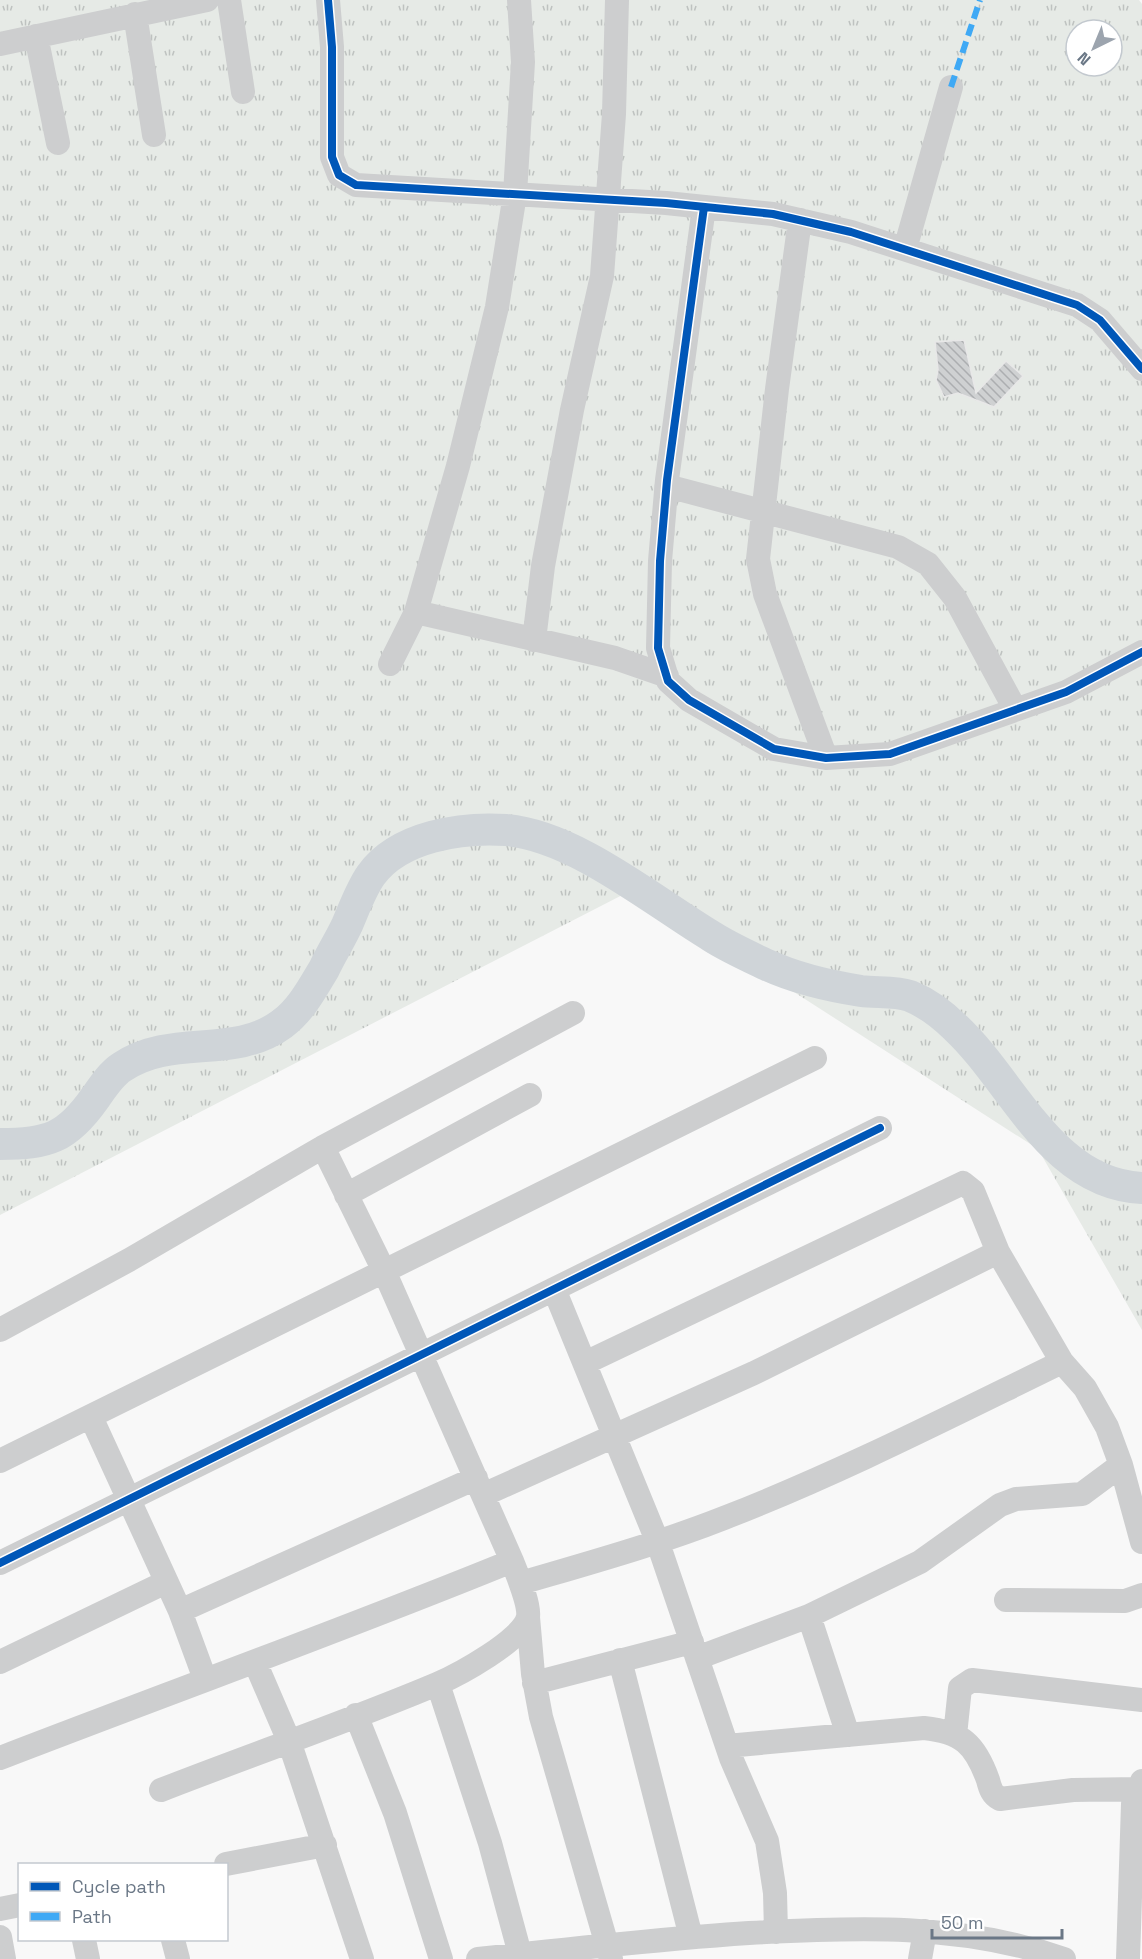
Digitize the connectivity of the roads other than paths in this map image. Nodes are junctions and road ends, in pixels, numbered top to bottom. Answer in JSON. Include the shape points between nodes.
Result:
{"nodes":[{"id":1,"x":207,"y":0,"type":"edge"},
{"id":2,"x":229,"y":0,"type":"edge"},
{"id":3,"x":328,"y":0,"type":"edge"},
{"id":4,"x":519,"y":0,"type":"edge"},
{"id":5,"x":617,"y":0,"type":"edge"},
{"id":6,"x":135,"y":14,"type":"junction"},
{"id":7,"x":36,"y":36,"type":"junction"},
{"id":8,"x":0,"y":44,"type":"edge"},
{"id":9,"x":951,"y":87,"type":"dead end"},
{"id":10,"x":243,"y":92,"type":"dead end"},
{"id":11,"x":154,"y":135,"type":"dead end"},
{"id":12,"x":58,"y":143,"type":"dead end"},
{"id":13,"x":515,"y":194,"type":"junction"},
{"id":14,"x":609,"y":200,"type":"junction"},
{"id":15,"x":704,"y":207,"type":"junction"},
{"id":16,"x":800,"y":220,"type":"junction"},
{"id":17,"x":905,"y":249,"type":"junction"},
{"id":18,"x":1142,"y":369,"type":"edge"},
{"id":19,"x":667,"y":486,"type":"junction"},
{"id":20,"x":764,"y":511,"type":"junction"},
{"id":21,"x":416,"y":612,"type":"junction"},
{"id":22,"x":534,"y":640,"type":"junction"},
{"id":23,"x":1142,"y":652,"type":"edge"},
{"id":24,"x":390,"y":664,"type":"dead end"},
{"id":25,"x":667,"y":676,"type":"junction"},
{"id":26,"x":1015,"y":710,"type":"junction"},
{"id":27,"x":826,"y":758,"type":"junction"},
{"id":28,"x":573,"y":1013,"type":"dead end"},
{"id":29,"x":815,"y":1058,"type":"dead end"},
{"id":30,"x":531,"y":1095,"type":"dead end"},
{"id":31,"x":880,"y":1128,"type":"dead end"},
{"id":32,"x":323,"y":1147,"type":"junction"},
{"id":33,"x":346,"y":1195,"type":"junction"},
{"id":34,"x":998,"y":1252,"type":"junction"},
{"id":35,"x":385,"y":1273,"type":"junction"},
{"id":36,"x":554,"y":1289,"type":"junction"},
{"id":37,"x":0,"y":1330,"type":"edge"},
{"id":38,"x":421,"y":1355,"type":"junction"},
{"id":39,"x":1062,"y":1362,"type":"junction"},
{"id":40,"x":585,"y":1363,"type":"junction"},
{"id":41,"x":91,"y":1418,"type":"junction"},
{"id":42,"x":616,"y":1436,"type":"junction"},
{"id":43,"x":0,"y":1461,"type":"edge"},
{"id":44,"x":1121,"y":1465,"type":"junction"},
{"id":45,"x":480,"y":1487,"type":"junction"},
{"id":46,"x":128,"y":1499,"type":"junction"},
{"id":47,"x":1142,"y":1542,"type":"edge"},
{"id":48,"x":658,"y":1543,"type":"junction"},
{"id":49,"x":0,"y":1563,"type":"edge"},
{"id":50,"x":516,"y":1572,"type":"junction"},
{"id":51,"x":166,"y":1582,"type":"junction"},
{"id":52,"x":1142,"y":1595,"type":"edge"},
{"id":53,"x":1006,"y":1600,"type":"dead end"},
{"id":54,"x":180,"y":1611,"type":"junction"},
{"id":55,"x":809,"y":1616,"type":"junction"},
{"id":56,"x":528,"y":1617,"type":"junction"},
{"id":57,"x":694,"y":1650,"type":"junction"},
{"id":58,"x":620,"y":1660,"type":"junction"},
{"id":59,"x":0,"y":1662,"type":"edge"},
{"id":60,"x":255,"y":1662,"type":"junction"},
{"id":61,"x":205,"y":1679,"type":"junction"},
{"id":62,"x":534,"y":1683,"type":"junction"},
{"id":63,"x":438,"y":1684,"type":"junction"},
{"id":64,"x":1142,"y":1700,"type":"edge"},
{"id":65,"x":356,"y":1715,"type":"junction"},
{"id":66,"x":848,"y":1735,"type":"junction"},
{"id":67,"x":955,"y":1735,"type":"junction"},
{"id":68,"x":289,"y":1741,"type":"junction"},
{"id":69,"x":727,"y":1746,"type":"junction"},
{"id":70,"x":0,"y":1758,"type":"edge"},
{"id":71,"x":1140,"y":1785,"type":"edge"},
{"id":72,"x":161,"y":1790,"type":"dead end"},
{"id":73,"x":325,"y":1845,"type":"junction"},
{"id":74,"x":228,"y":1864,"type":"edge"},
{"id":75,"x":18,"y":1905,"type":"edge"},
{"id":76,"x":0,"y":1909,"type":"edge"},
{"id":77,"x":925,"y":1931,"type":"junction"},
{"id":78,"x":776,"y":1932,"type":"junction"},
{"id":79,"x":0,"y":1937,"type":"edge"},
{"id":80,"x":692,"y":1937,"type":"junction"},
{"id":81,"x":84,"y":1941,"type":"edge"},
{"id":82,"x":173,"y":1941,"type":"edge"},
{"id":83,"x":609,"y":1952,"type":"edge"},
{"id":84,"x":1029,"y":1954,"type":"edge"},
{"id":85,"x":509,"y":1956,"type":"edge"},
{"id":86,"x":4,"y":1959,"type":"edge"},
{"id":87,"x":88,"y":1959,"type":"edge"},
{"id":88,"x":178,"y":1959,"type":"edge"},
{"id":89,"x":363,"y":1959,"type":"edge"},
{"id":90,"x":441,"y":1959,"type":"edge"},
{"id":91,"x":478,"y":1959,"type":"edge"},
{"id":92,"x":920,"y":1959,"type":"edge"},
{"id":93,"x":1064,"y":1959,"type":"edge"},
{"id":94,"x":1128,"y":1959,"type":"edge"}],
"edges":[{"from":1,"to":6,"type":"street"},
{"from":2,"to":10,"type":"street"},
{"from":3,"to":13,"type":"street","via":[[332,157],[339,175],[356,185]]},
{"from":4,"to":13,"type":"street","via":[[523,62]]},
{"from":5,"to":14,"type":"street"},
{"from":6,"to":7,"type":"street"},
{"from":6,"to":11,"type":"street"},
{"from":7,"to":8,"type":"street"},
{"from":7,"to":12,"type":"street"},
{"from":9,"to":17,"type":"street"},
{"from":13,"to":14,"type":"street"},
{"from":13,"to":21,"type":"street","via":[[497,307],[458,466]]},
{"from":14,"to":15,"type":"street"},
{"from":14,"to":22,"type":"street","via":[[602,276],[572,410],[543,566]]},
{"from":15,"to":16,"type":"street"},
{"from":15,"to":19,"type":"street"},
{"from":16,"to":17,"type":"street"},
{"from":16,"to":20,"type":"street"},
{"from":17,"to":18,"type":"street","via":[[1077,305],[1100,320]]},
{"from":19,"to":20,"type":"street"},
{"from":19,"to":25,"type":"street","via":[[658,648]]},
{"from":20,"to":26,"type":"street","via":[[898,546],[928,564],[955,598]]},
{"from":20,"to":27,"type":"street","via":[[758,559],[765,594]]},
{"from":21,"to":22,"type":"street"},
{"from":21,"to":24,"type":"street"},
{"from":22,"to":25,"type":"street","via":[[615,658]]},
{"from":23,"to":26,"type":"street","via":[[1066,692]]},
{"from":25,"to":27,"type":"street","via":[[688,700],[774,749]]},
{"from":26,"to":27,"type":"street","via":[[890,754]]},
{"from":28,"to":32,"type":"street"},
{"from":29,"to":35,"type":"street"},
{"from":30,"to":33,"type":"street"},
{"from":31,"to":36,"type":"street"},
{"from":32,"to":33,"type":"street"},
{"from":32,"to":37,"type":"street"},
{"from":33,"to":35,"type":"street"},
{"from":34,"to":39,"type":"street"},
{"from":34,"to":40,"type":"street","via":[[973,1191],[963,1183],[954,1185]]},
{"from":34,"to":42,"type":"street","via":[[754,1373]]},
{"from":35,"to":38,"type":"street"},
{"from":35,"to":41,"type":"street"},
{"from":36,"to":38,"type":"street"},
{"from":36,"to":40,"type":"street"},
{"from":38,"to":45,"type":"street"},
{"from":38,"to":46,"type":"street"},
{"from":39,"to":44,"type":"street","via":[[1095,1403]]},
{"from":39,"to":48,"type":"street","via":[[866,1458]]},
{"from":40,"to":42,"type":"street"},
{"from":41,"to":43,"type":"street"},
{"from":41,"to":46,"type":"street"},
{"from":42,"to":45,"type":"street"},
{"from":42,"to":48,"type":"street"},
{"from":44,"to":47,"type":"street"},
{"from":44,"to":55,"type":"street","via":[[1082,1494],[1016,1499],[1000,1504],[920,1562]]},
{"from":45,"to":50,"type":"street"},
{"from":45,"to":54,"type":"street"},
{"from":46,"to":49,"type":"street"},
{"from":46,"to":51,"type":"street"},
{"from":48,"to":50,"type":"street"},
{"from":48,"to":57,"type":"street"},
{"from":50,"to":56,"type":"street"},
{"from":50,"to":60,"type":"street"},
{"from":51,"to":54,"type":"street"},
{"from":51,"to":59,"type":"street"},
{"from":52,"to":53,"type":"street","via":[[1125,1600]]},
{"from":54,"to":61,"type":"street"},
{"from":55,"to":57,"type":"street"},
{"from":55,"to":66,"type":"street"},
{"from":56,"to":62,"type":"street"},
{"from":56,"to":63,"type":"street","via":[[521,1630],[496,1650]]},
{"from":57,"to":58,"type":"street"},
{"from":57,"to":69,"type":"street"},
{"from":58,"to":62,"type":"street"},
{"from":58,"to":80,"type":"street"},
{"from":60,"to":61,"type":"street"},
{"from":60,"to":68,"type":"street"},
{"from":61,"to":70,"type":"street"},
{"from":62,"to":83,"type":"street"},
{"from":63,"to":65,"type":"street"},
{"from":63,"to":85,"type":"street","via":[[490,1843]]},
{"from":64,"to":67,"type":"street","via":[[972,1680],[960,1688]]},
{"from":65,"to":68,"type":"street"},
{"from":65,"to":90,"type":"street","via":[[395,1813]]},
{"from":66,"to":67,"type":"street","via":[[924,1728]]},
{"from":66,"to":69,"type":"street"},
{"from":67,"to":71,"type":"street","via":[[974,1749],[993,1793],[1000,1799]]},
{"from":68,"to":72,"type":"street"},
{"from":68,"to":73,"type":"street"},
{"from":69,"to":78,"type":"street","via":[[767,1841]]},
{"from":71,"to":94,"type":"street","via":[[1133,1804]]},
{"from":73,"to":74,"type":"street"},
{"from":73,"to":89,"type":"street"},
{"from":75,"to":76,"type":"street"},
{"from":77,"to":78,"type":"street","via":[[832,1928]]},
{"from":77,"to":84,"type":"street","via":[[981,1937]]},
{"from":77,"to":92,"type":"street"},
{"from":78,"to":80,"type":"street"},
{"from":79,"to":86,"type":"street"},
{"from":80,"to":83,"type":"street"},
{"from":81,"to":87,"type":"street"},
{"from":82,"to":88,"type":"street"},
{"from":83,"to":85,"type":"street"},
{"from":84,"to":93,"type":"street"},
{"from":85,"to":91,"type":"street"}]}
